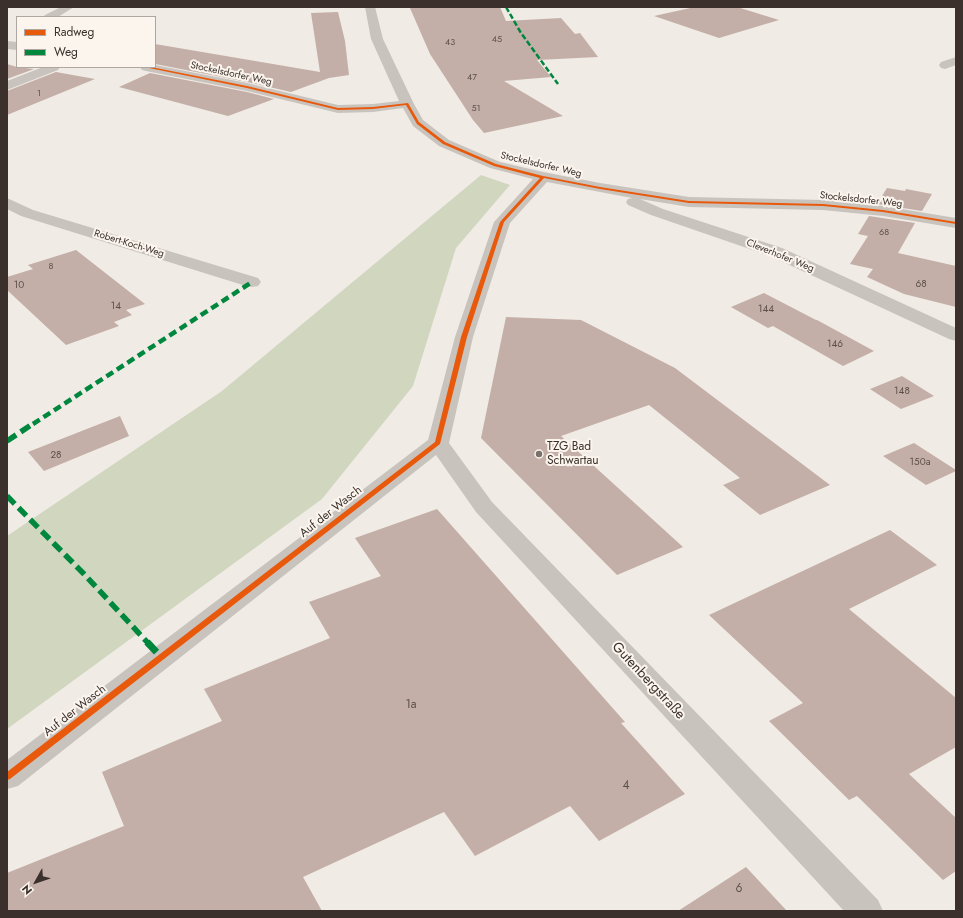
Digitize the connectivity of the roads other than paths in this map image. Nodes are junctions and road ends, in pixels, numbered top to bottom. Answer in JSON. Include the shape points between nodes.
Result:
{"nodes":[{"id":1,"x":68,"y":7,"type":"edge"},
{"id":2,"x":370,"y":7,"type":"edge"},
{"id":3,"x":51,"y":16,"type":"edge"},
{"id":4,"x":52,"y":68,"type":"edge"},
{"id":5,"x":151,"y":68,"type":"edge"},
{"id":6,"x":7,"y":86,"type":"edge"},
{"id":7,"x":407,"y":104,"type":"junction"},
{"id":8,"x":543,"y":177,"type":"junction"},
{"id":9,"x":600,"y":188,"type":"junction"},
{"id":10,"x":7,"y":203,"type":"edge"},
{"id":11,"x":956,"y":223,"type":"edge"},
{"id":12,"x":252,"y":282,"type":"dead end"},
{"id":13,"x":956,"y":335,"type":"edge"},
{"id":14,"x":438,"y":443,"type":"junction"},
{"id":15,"x":7,"y":777,"type":"edge"},
{"id":16,"x":866,"y":911,"type":"edge"}],
"edges":[{"from":1,"to":3,"type":"street"},
{"from":2,"to":7,"type":"street","via":[[377,39]]},
{"from":4,"to":6,"type":"street"},
{"from":5,"to":7,"type":"street","name":"Stockelsdorfer Weg","via":[[338,109]]},
{"from":7,"to":8,"type":"street","name":"Stockelsdorfer Weg","via":[[418,123],[444,143],[494,166]]},
{"from":8,"to":9,"type":"street","name":"Stockelsdorfer Weg"},
{"from":8,"to":14,"type":"street","via":[[502,222],[464,337]]},
{"from":9,"to":11,"type":"street","name":"Stockelsdorfer Weg","via":[[689,202],[823,206],[883,211]]},
{"from":9,"to":13,"type":"street","name":"Cleverhofer Weg","via":[[657,212],[776,252]]},
{"from":10,"to":12,"type":"street","name":"Robert-Koch-Weg","via":[[27,213]]},
{"from":14,"to":15,"type":"street","name":"Auf der Wasch"},
{"from":14,"to":16,"type":"street","name":"Gutenbergstraße","via":[[484,507]]}]}
